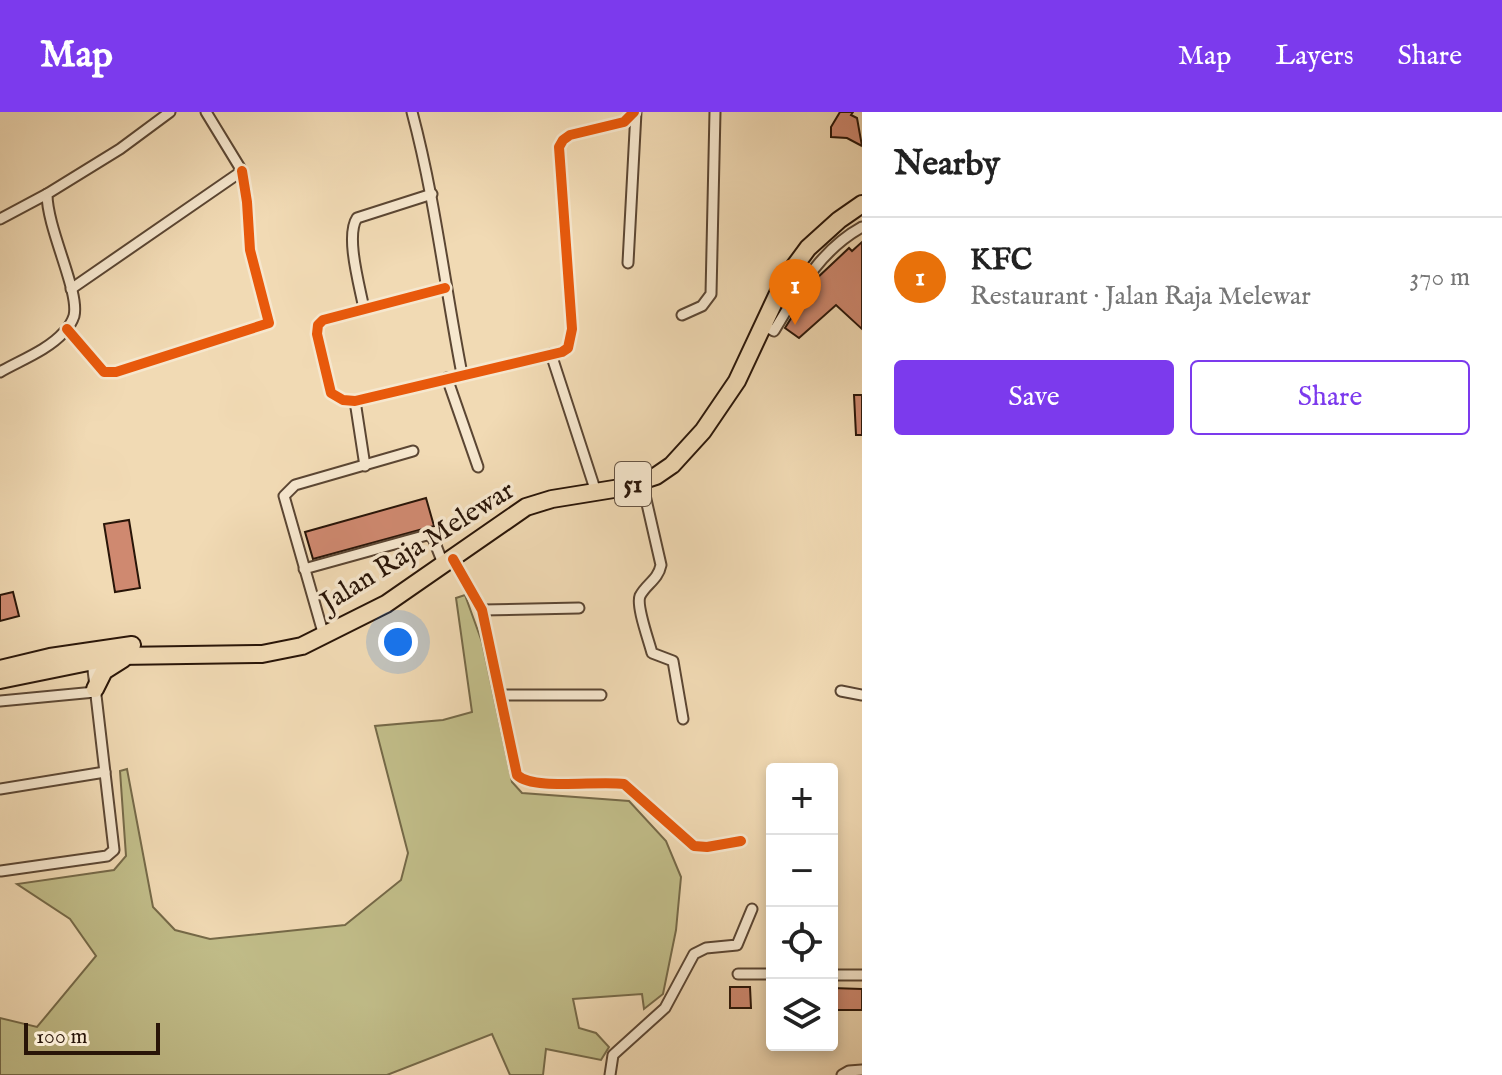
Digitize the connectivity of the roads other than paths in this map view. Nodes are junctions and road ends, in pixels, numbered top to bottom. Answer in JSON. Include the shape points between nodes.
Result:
{"nodes":[{"id":1,"x":170,"y":112,"type":"edge"},
{"id":2,"x":206,"y":112,"type":"edge"},
{"id":3,"x":412,"y":112,"type":"edge"},
{"id":4,"x":635,"y":112,"type":"edge"},
{"id":5,"x":715,"y":112,"type":"edge"},
{"id":6,"x":242,"y":171,"type":"junction"},
{"id":7,"x":47,"y":194,"type":"junction"},
{"id":8,"x":432,"y":194,"type":"junction"},
{"id":9,"x":862,"y":204,"type":"edge"},
{"id":10,"x":0,"y":219,"type":"edge"},
{"id":11,"x":862,"y":227,"type":"edge"},
{"id":12,"x":628,"y":263,"type":"dead end"},
{"id":13,"x":445,"y":288,"type":"junction"},
{"id":14,"x":71,"y":289,"type":"junction"},
{"id":15,"x":364,"y":309,"type":"junction"},
{"id":16,"x":682,"y":315,"type":"dead end"},
{"id":17,"x":765,"y":326,"type":"junction"},
{"id":18,"x":67,"y":329,"type":"junction"},
{"id":19,"x":551,"y":354,"type":"junction"},
{"id":20,"x":0,"y":372,"type":"edge"},
{"id":21,"x":462,"y":374,"type":"junction"},
{"id":22,"x":447,"y":378,"type":"junction"},
{"id":23,"x":355,"y":401,"type":"junction"},
{"id":24,"x":413,"y":451,"type":"dead end"},
{"id":25,"x":365,"y":466,"type":"junction"},
{"id":26,"x":478,"y":467,"type":"dead end"},
{"id":27,"x":642,"y":482,"type":"junction"},
{"id":28,"x":596,"y":492,"type":"junction"},
{"id":29,"x":448,"y":563,"type":"junction"},
{"id":30,"x":304,"y":569,"type":"junction"},
{"id":31,"x":579,"y":608,"type":"dead end"},
{"id":32,"x":482,"y":610,"type":"junction"},
{"id":33,"x":324,"y":636,"type":"junction"},
{"id":34,"x":244,"y":653,"type":"junction"},
{"id":35,"x":152,"y":655,"type":"junction"},
{"id":36,"x":92,"y":661,"type":"junction"},
{"id":37,"x":52,"y":663,"type":"junction"},
{"id":38,"x":0,"y":669,"type":"edge"},
{"id":39,"x":0,"y":680,"type":"edge"},
{"id":40,"x":95,"y":690,"type":"junction"},
{"id":41,"x":841,"y":691,"type":"dead end"},
{"id":42,"x":501,"y":695,"type":"junction"},
{"id":43,"x":601,"y":695,"type":"dead end"},
{"id":44,"x":862,"y":695,"type":"edge"},
{"id":45,"x":0,"y":701,"type":"edge"},
{"id":46,"x":683,"y":719,"type":"dead end"},
{"id":47,"x":105,"y":772,"type":"junction"},
{"id":48,"x":0,"y":789,"type":"edge"},
{"id":49,"x":741,"y":841,"type":"dead end"},
{"id":50,"x":1,"y":871,"type":"edge"},
{"id":51,"x":752,"y":909,"type":"dead end"},
{"id":52,"x":738,"y":974,"type":"dead end"},
{"id":53,"x":766,"y":974,"type":"edge"},
{"id":54,"x":838,"y":975,"type":"edge"},
{"id":55,"x":862,"y":975,"type":"edge"},
{"id":56,"x":862,"y":1070,"type":"edge"},
{"id":57,"x":610,"y":1075,"type":"edge"},
{"id":58,"x":842,"y":1075,"type":"edge"}],
"edges":[{"from":1,"to":7,"type":"street"},
{"from":2,"to":6,"type":"street"},
{"from":3,"to":8,"type":"street"},
{"from":4,"to":12,"type":"street"},
{"from":4,"to":19,"type":"street","via":[[624,122],[561,142],[572,336],[568,348]]},
{"from":5,"to":16,"type":"street","via":[[711,294],[702,306]]},
{"from":6,"to":14,"type":"street"},
{"from":6,"to":18,"type":"street","via":[[250,250],[269,323],[116,372],[104,372]]},
{"from":7,"to":10,"type":"street"},
{"from":7,"to":14,"type":"street"},
{"from":8,"to":13,"type":"street"},
{"from":8,"to":15,"type":"street","via":[[353,223]]},
{"from":9,"to":17,"type":"highway","name":"Jalan Raja Melewar","number":"51","via":[[808,248],[782,285]]},
{"from":11,"to":17,"type":"street","via":[[824,257],[774,331]]},
{"from":13,"to":15,"type":"street"},
{"from":13,"to":21,"type":"street"},
{"from":14,"to":18,"type":"street","via":[[74,316]]},
{"from":15,"to":23,"type":"street","via":[[323,320],[317,334],[328,388],[335,397]]},
{"from":17,"to":27,"type":"highway","name":"Jalan Raja Melewar","number":"51","via":[[703,431],[672,465]]},
{"from":18,"to":20,"type":"street"},
{"from":19,"to":21,"type":"street"},
{"from":19,"to":28,"type":"street"},
{"from":21,"to":22,"type":"street"},
{"from":22,"to":23,"type":"street"},
{"from":22,"to":26,"type":"street"},
{"from":23,"to":25,"type":"street"},
{"from":24,"to":25,"type":"street"},
{"from":25,"to":30,"type":"street","via":[[295,485],[284,496]]},
{"from":27,"to":28,"type":"highway","name":"Jalan Raja Melewar","number":"51"},
{"from":27,"to":46,"type":"street","via":[[661,565],[639,603],[652,653],[673,661]]},
{"from":28,"to":29,"type":"highway","name":"Jalan Raja Melewar","number":"51","via":[[526,507]]},
{"from":29,"to":30,"type":"street","via":[[427,535]]},
{"from":29,"to":32,"type":"street"},
{"from":29,"to":33,"type":"highway","name":"Jalan Raja Melewar","number":"51"},
{"from":30,"to":33,"type":"street"},
{"from":31,"to":32,"type":"street"},
{"from":32,"to":42,"type":"street"},
{"from":33,"to":34,"type":"highway","name":"Jalan Raja Melewar","number":"51","via":[[291,649]]},
{"from":34,"to":35,"type":"highway","name":"Jalan Raja Melewar","number":"51"},
{"from":34,"to":37,"type":"highway","name":"Jalan Raja Melewar","number":"51","via":[[141,644]]},
{"from":35,"to":36,"type":"highway","name":"Jalan Raja Melewar","number":"51"},
{"from":35,"to":40,"type":"highway","via":[[112,664]]},
{"from":36,"to":37,"type":"highway","name":"Jalan Raja Melewar","number":"51"},
{"from":36,"to":40,"type":"street"},
{"from":37,"to":38,"type":"highway","name":"Jalan Raja Melewar","number":"51"},
{"from":37,"to":39,"type":"highway","name":"Jalan Raja Melewar","number":"51"},
{"from":37,"to":40,"type":"highway","via":[[87,674]]},
{"from":40,"to":45,"type":"street"},
{"from":40,"to":47,"type":"street"},
{"from":41,"to":44,"type":"street"},
{"from":42,"to":43,"type":"street"},
{"from":42,"to":49,"type":"street","via":[[522,779],[624,784],[694,846]]},
{"from":47,"to":48,"type":"street"},
{"from":47,"to":50,"type":"street","via":[[112,854]]},
{"from":51,"to":57,"type":"street","via":[[737,945],[694,954],[665,1008],[613,1055]]},
{"from":52,"to":53,"type":"street"},
{"from":54,"to":55,"type":"street"},
{"from":56,"to":58,"type":"street"}]}
